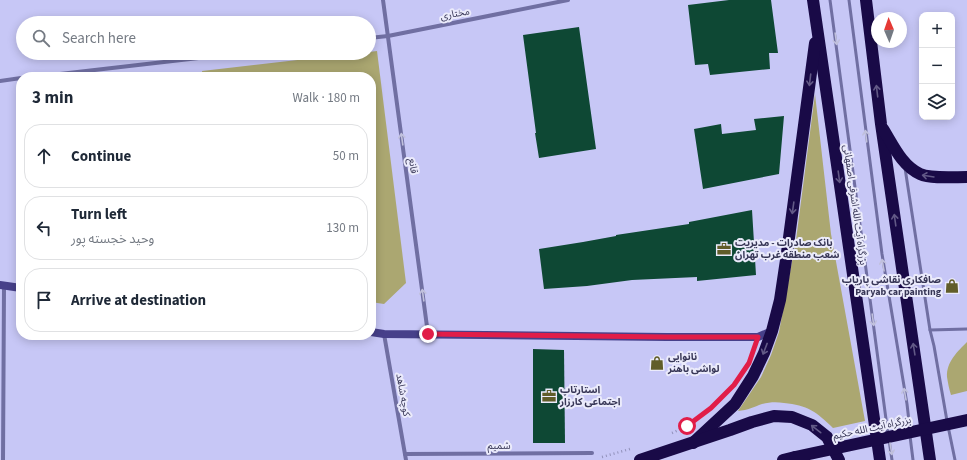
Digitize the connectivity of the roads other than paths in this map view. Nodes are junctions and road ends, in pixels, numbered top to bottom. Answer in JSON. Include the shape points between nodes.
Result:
{"nodes":[{"id":1,"x":383,"y":0,"type":"edge"},
{"id":2,"x":568,"y":0,"type":"edge"},
{"id":3,"x":813,"y":0,"type":"edge"},
{"id":4,"x":830,"y":0,"type":"edge"},
{"id":5,"x":849,"y":0,"type":"edge"},
{"id":6,"x":866,"y":0,"type":"edge"},
{"id":7,"x":817,"y":27,"type":"junction"},
{"id":8,"x":388,"y":36,"type":"junction"},
{"id":9,"x":376,"y":37,"type":"edge"},
{"id":10,"x":181,"y":60,"type":"edge"},
{"id":11,"x":77,"y":72,"type":"edge"},
{"id":12,"x":16,"y":79,"type":"edge"},
{"id":13,"x":0,"y":81,"type":"edge"},
{"id":14,"x":881,"y":124,"type":"junction"},
{"id":15,"x":904,"y":161,"type":"junction"},
{"id":16,"x":967,"y":177,"type":"edge"},
{"id":17,"x":2,"y":285,"type":"edge"},
{"id":18,"x":16,"y":287,"type":"edge"},
{"id":19,"x":930,"y":330,"type":"junction"},
{"id":20,"x":967,"y":330,"type":"edge"},
{"id":21,"x":772,"y":331,"type":"junction"},
{"id":22,"x":376,"y":333,"type":"edge"},
{"id":23,"x":384,"y":334,"type":"junction"},
{"id":24,"x":428,"y":334,"type":"junction"},
{"id":25,"x":967,"y":420,"type":"edge"},
{"id":26,"x":693,"y":443,"type":"junction"},
{"id":27,"x":592,"y":453,"type":"dead end"},
{"id":28,"x":405,"y":454,"type":"junction"},
{"id":29,"x":3,"y":460,"type":"edge"},
{"id":30,"x":406,"y":460,"type":"edge"},
{"id":31,"x":640,"y":460,"type":"edge"},
{"id":32,"x":783,"y":460,"type":"edge"},
{"id":33,"x":839,"y":460,"type":"edge"},
{"id":34,"x":880,"y":460,"type":"edge"},
{"id":35,"x":892,"y":460,"type":"edge"},
{"id":36,"x":913,"y":460,"type":"edge"},
{"id":37,"x":930,"y":460,"type":"edge"},
{"id":38,"x":955,"y":460,"type":"edge"}],
"edges":[{"from":1,"to":8,"type":"street","name":"قانع"},
{"from":2,"to":8,"type":"street","name":"مختاری"},
{"from":3,"to":7,"type":"highway","name":"بزرگراه آیت الله اشرفی اصفهانی"},
{"from":4,"to":35,"type":"lane","one_way":true},
{"from":36,"to":5,"type":"lane","one_way":true,"via":[[907,404],[882,254]]},
{"from":14,"to":6,"type":"highway","one_way":true},
{"from":7,"to":21,"type":"highway","one_way":true,"via":[[786,260]]},
{"from":7,"to":34,"type":"highway","name":"بزرگراه آیت الله اشرفی اصفهانی","one_way":true},
{"from":8,"to":9,"type":"street","name":"مختاری"},
{"from":24,"to":8,"type":"street","name":"قانع","one_way":true},
{"from":10,"to":11,"type":"street"},
{"from":12,"to":13,"type":"street"},
{"from":14,"to":15,"type":"highway"},
{"from":37,"to":14,"type":"highway","one_way":true},
{"from":16,"to":15,"type":"highway","one_way":true,"via":[[921,175]]},
{"from":15,"to":19,"type":"lane"},
{"from":17,"to":18,"type":"main road"},
{"from":17,"to":29,"type":"street"},
{"from":19,"to":20,"type":"lane"},
{"from":19,"to":38,"type":"lane"},
{"from":21,"to":24,"type":"main road","via":[[758,337]]},
{"from":21,"to":26,"type":"highway","one_way":true,"via":[[753,376],[735,404]]},
{"from":22,"to":23,"type":"main road"},
{"from":23,"to":24,"type":"main road"},
{"from":23,"to":28,"type":"street","name":"کوچه شاهد"},
{"from":25,"to":32,"type":"highway","name":"بزرگراه آیت الله حکیم","bridge":true},
{"from":26,"to":31,"type":"highway"},
{"from":33,"to":26,"type":"highway","one_way":true,"via":[[826,437],[812,425],[792,417],[774,416]]},
{"from":27,"to":28,"type":"street","name":"شمیم"},
{"from":28,"to":30,"type":"street","name":"کوچه شاهد"}]}
